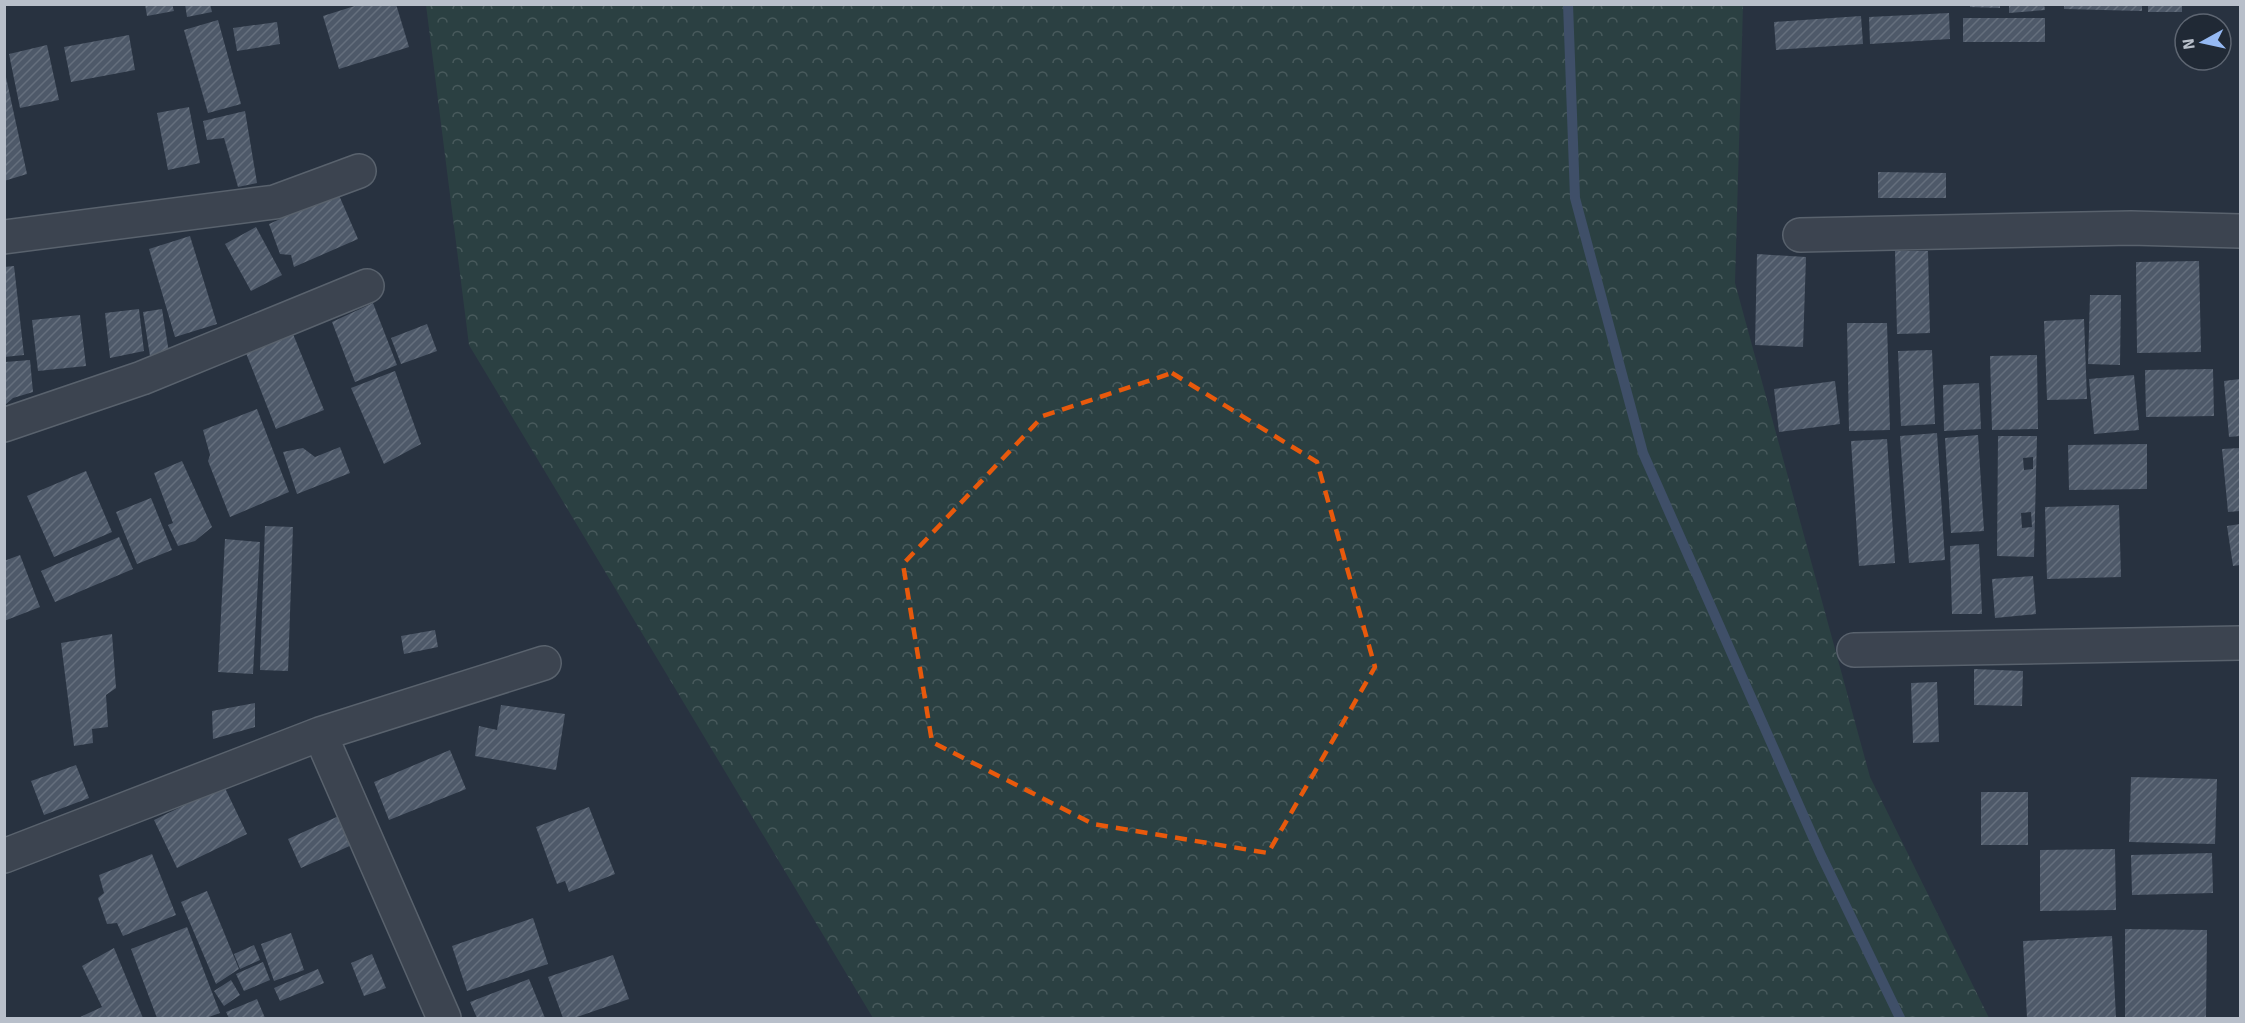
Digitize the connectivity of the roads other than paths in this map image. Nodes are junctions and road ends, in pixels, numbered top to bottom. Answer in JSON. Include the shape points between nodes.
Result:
{"nodes":[{"id":1,"x":359,"y":171,"type":"dead end"},
{"id":2,"x":2241,"y":231,"type":"edge"},
{"id":3,"x":1800,"y":235,"type":"dead end"},
{"id":4,"x":4,"y":237,"type":"edge"},
{"id":5,"x":367,"y":285,"type":"dead end"},
{"id":6,"x":4,"y":425,"type":"edge"},
{"id":7,"x":2241,"y":643,"type":"edge"},
{"id":8,"x":1854,"y":650,"type":"dead end"},
{"id":9,"x":544,"y":663,"type":"dead end"},
{"id":10,"x":320,"y":734,"type":"junction"},
{"id":11,"x":4,"y":856,"type":"edge"},
{"id":12,"x":444,"y":1018,"type":"edge"}],
"edges":[{"from":1,"to":4,"type":"street","via":[[275,202]]},
{"from":2,"to":3,"type":"street","via":[[2131,228]]},
{"from":5,"to":6,"type":"street","via":[[142,378]]},
{"from":7,"to":8,"type":"street"},
{"from":9,"to":10,"type":"street"},
{"from":10,"to":11,"type":"street"},
{"from":10,"to":12,"type":"street"}]}
